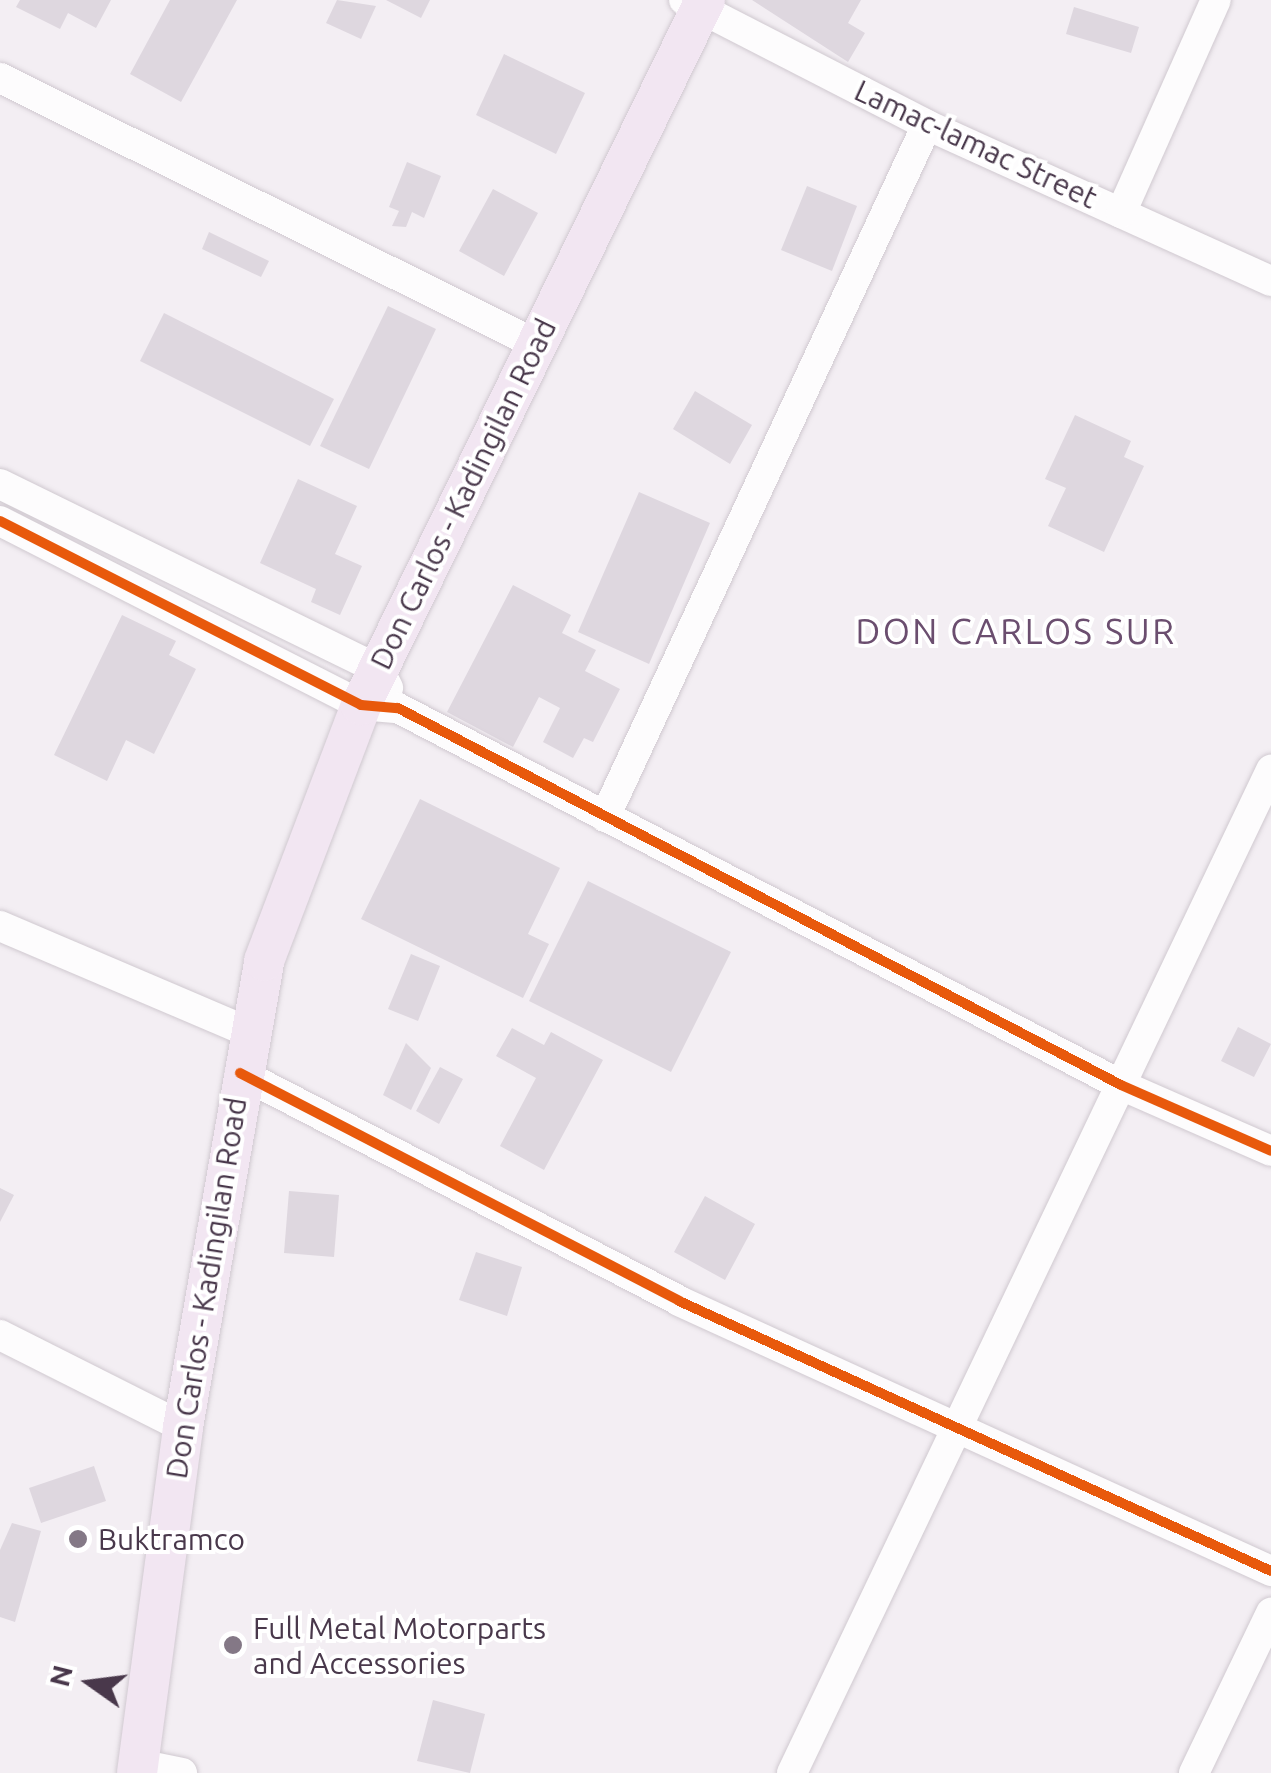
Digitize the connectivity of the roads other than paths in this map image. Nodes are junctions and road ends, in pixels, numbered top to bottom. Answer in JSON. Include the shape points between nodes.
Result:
{"nodes":[{"id":1,"x":1216,"y":0,"type":"edge"},
{"id":2,"x":697,"y":3,"type":"edge"},
{"id":3,"x":0,"y":78,"type":"edge"},
{"id":4,"x":926,"y":125,"type":"junction"},
{"id":5,"x":1121,"y":213,"type":"junction"},
{"id":6,"x":1271,"y":281,"type":"edge"},
{"id":7,"x":534,"y":343,"type":"junction"},
{"id":8,"x":0,"y":484,"type":"edge"},
{"id":9,"x":0,"y":522,"type":"edge"},
{"id":10,"x":379,"y":694,"type":"junction"},
{"id":11,"x":1271,"y":770,"type":"edge"},
{"id":12,"x":605,"y":817,"type":"junction"},
{"id":13,"x":0,"y":926,"type":"edge"},
{"id":14,"x":248,"y":1032,"type":"junction"},
{"id":15,"x":240,"y":1073,"type":"junction"},
{"id":16,"x":1121,"y":1085,"type":"junction"},
{"id":17,"x":1271,"y":1152,"type":"edge"},
{"id":18,"x":1,"y":1339,"type":"edge"},
{"id":19,"x":953,"y":1425,"type":"junction"},
{"id":20,"x":183,"y":1427,"type":"junction"},
{"id":21,"x":1271,"y":1570,"type":"edge"},
{"id":22,"x":1271,"y":1612,"type":"edge"},
{"id":23,"x":138,"y":1769,"type":"edge"},
{"id":24,"x":182,"y":1773,"type":"edge"},
{"id":25,"x":792,"y":1773,"type":"edge"},
{"id":26,"x":1194,"y":1773,"type":"edge"}],
"edges":[{"from":1,"to":5,"type":"street"},
{"from":2,"to":4,"type":"street","name":"Lamac-lamac Street"},
{"from":2,"to":7,"type":"main road","name":"Don Carlos - Kadingilan Road"},
{"from":3,"to":7,"type":"street"},
{"from":4,"to":5,"type":"street","name":"Lamac-lamac Street"},
{"from":4,"to":12,"type":"street"},
{"from":5,"to":6,"type":"street","name":"Lamac-lamac Street"},
{"from":7,"to":10,"type":"main road","name":"Don Carlos - Kadingilan Road"},
{"from":8,"to":10,"type":"street"},
{"from":9,"to":10,"type":"street"},
{"from":10,"to":12,"type":"street"},
{"from":10,"to":14,"type":"main road","name":"Don Carlos - Kadingilan Road","via":[[264,960]]},
{"from":11,"to":16,"type":"street"},
{"from":12,"to":16,"type":"street"},
{"from":13,"to":14,"type":"street"},
{"from":14,"to":15,"type":"main road","name":"Don Carlos - Kadingilan Road"},
{"from":15,"to":19,"type":"street","via":[[679,1301]]},
{"from":15,"to":20,"type":"main road","name":"Don Carlos - Kadingilan Road"},
{"from":16,"to":17,"type":"street"},
{"from":16,"to":19,"type":"street"},
{"from":18,"to":20,"type":"street"},
{"from":19,"to":21,"type":"street"},
{"from":19,"to":25,"type":"street"},
{"from":20,"to":23,"type":"main road","name":"Don Carlos - Kadingilan Road"},
{"from":22,"to":26,"type":"street"},
{"from":23,"to":24,"type":"street"}]}
